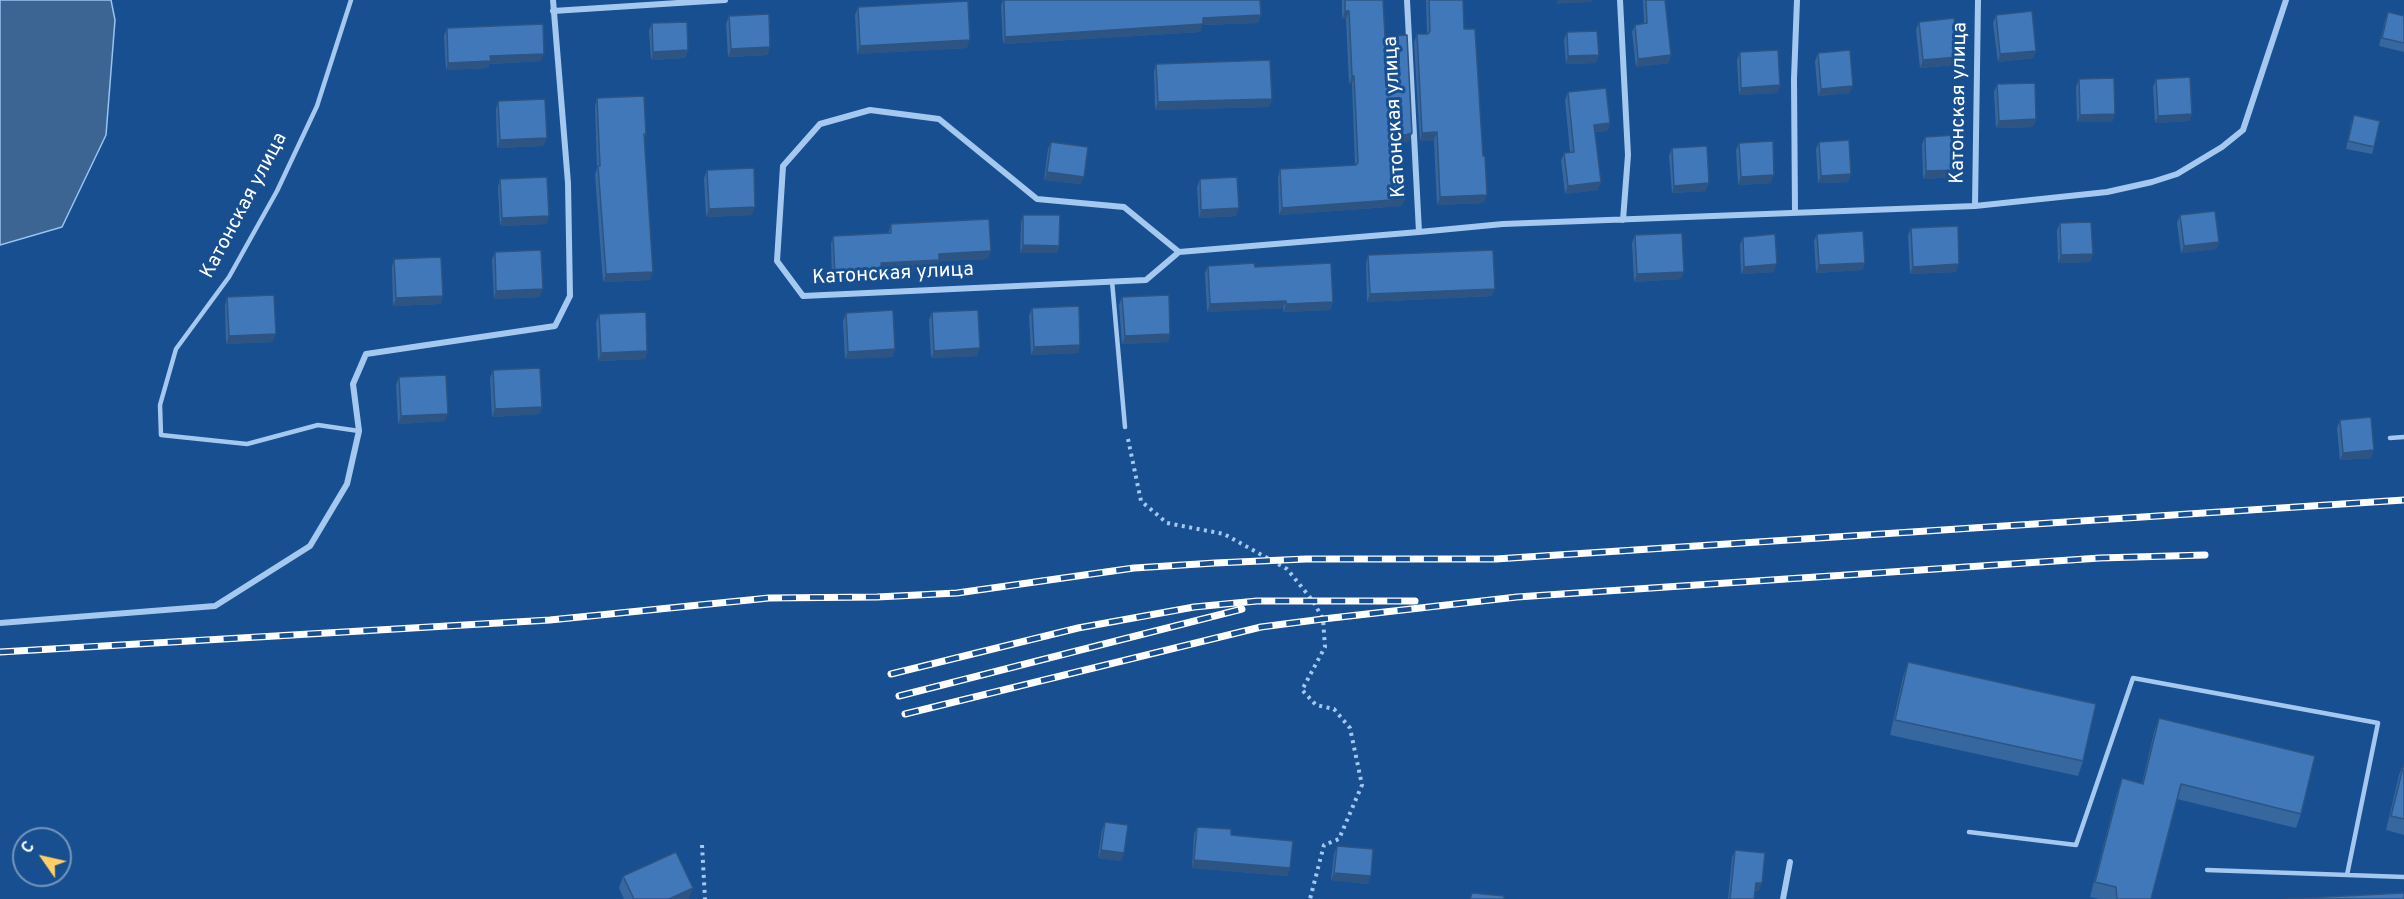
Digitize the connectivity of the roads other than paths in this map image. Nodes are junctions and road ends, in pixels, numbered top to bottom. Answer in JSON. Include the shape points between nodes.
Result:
{"nodes":[{"id":1,"x":351,"y":0,"type":"edge"},
{"id":2,"x":553,"y":0,"type":"edge"},
{"id":3,"x":725,"y":0,"type":"edge"},
{"id":4,"x":1407,"y":0,"type":"edge"},
{"id":5,"x":1620,"y":0,"type":"edge"},
{"id":6,"x":1797,"y":0,"type":"edge"},
{"id":7,"x":1978,"y":0,"type":"edge"},
{"id":8,"x":2286,"y":0,"type":"edge"},
{"id":9,"x":553,"y":11,"type":"junction"},
{"id":10,"x":1976,"y":206,"type":"junction"},
{"id":11,"x":1796,"y":212,"type":"junction"},
{"id":12,"x":1623,"y":220,"type":"junction"},
{"id":13,"x":1419,"y":232,"type":"junction"},
{"id":14,"x":1179,"y":252,"type":"junction"},
{"id":15,"x":1112,"y":281,"type":"junction"},
{"id":16,"x":1125,"y":427,"type":"road end"},
{"id":17,"x":359,"y":431,"type":"junction"},
{"id":18,"x":2404,"y":437,"type":"edge"},
{"id":19,"x":2390,"y":438,"type":"dead end"},
{"id":20,"x":0,"y":623,"type":"edge"},
{"id":21,"x":1969,"y":832,"type":"dead end"},
{"id":22,"x":1790,"y":862,"type":"dead end"},
{"id":23,"x":2207,"y":870,"type":"dead end"},
{"id":24,"x":2347,"y":875,"type":"junction"},
{"id":25,"x":2404,"y":877,"type":"edge"},
{"id":26,"x":1782,"y":899,"type":"edge"}],
"edges":[{"from":1,"to":17,"type":"lane","name":"Катонская улица","via":[[317,106],[277,191],[229,277],[176,349],[160,415],[161,435],[247,444],[318,425]]},
{"from":2,"to":9,"type":"street"},
{"from":3,"to":9,"type":"street"},
{"from":4,"to":13,"type":"street","name":"Катонская улица"},
{"from":5,"to":12,"type":"street","via":[[1628,156]]},
{"from":6,"to":11,"type":"street"},
{"from":7,"to":10,"type":"street","name":"Катонская улица"},
{"from":8,"to":10,"type":"street","name":"Катонская улица","via":[[2243,130],[2222,147],[2177,174],[2152,182],[2107,192]]},
{"from":9,"to":17,"type":"street","via":[[568,183],[570,296],[555,326],[366,354],[353,384]]},
{"from":10,"to":11,"type":"street","name":"Катонская улица"},
{"from":11,"to":12,"type":"street","name":"Катонская улица"},
{"from":12,"to":13,"type":"street","name":"Катонская улица","via":[[1503,224]]},
{"from":13,"to":14,"type":"street","name":"Катонская улица"},
{"from":14,"to":15,"type":"street","name":"Катонская улица","via":[[1146,280]]},
{"from":14,"to":15,"type":"street","name":"Катонская улица","via":[[1124,207],[1037,199],[939,119],[870,110],[820,124],[783,166],[777,261],[803,296]]},
{"from":15,"to":16,"type":"lane"},
{"from":17,"to":20,"type":"street","via":[[347,484],[310,546],[215,606]]},
{"from":18,"to":19,"type":"lane"},
{"from":21,"to":24,"type":"lane","via":[[2076,845],[2133,678],[2378,723]]},
{"from":22,"to":26,"type":"street"},
{"from":23,"to":24,"type":"lane"},
{"from":24,"to":25,"type":"lane"}]}
